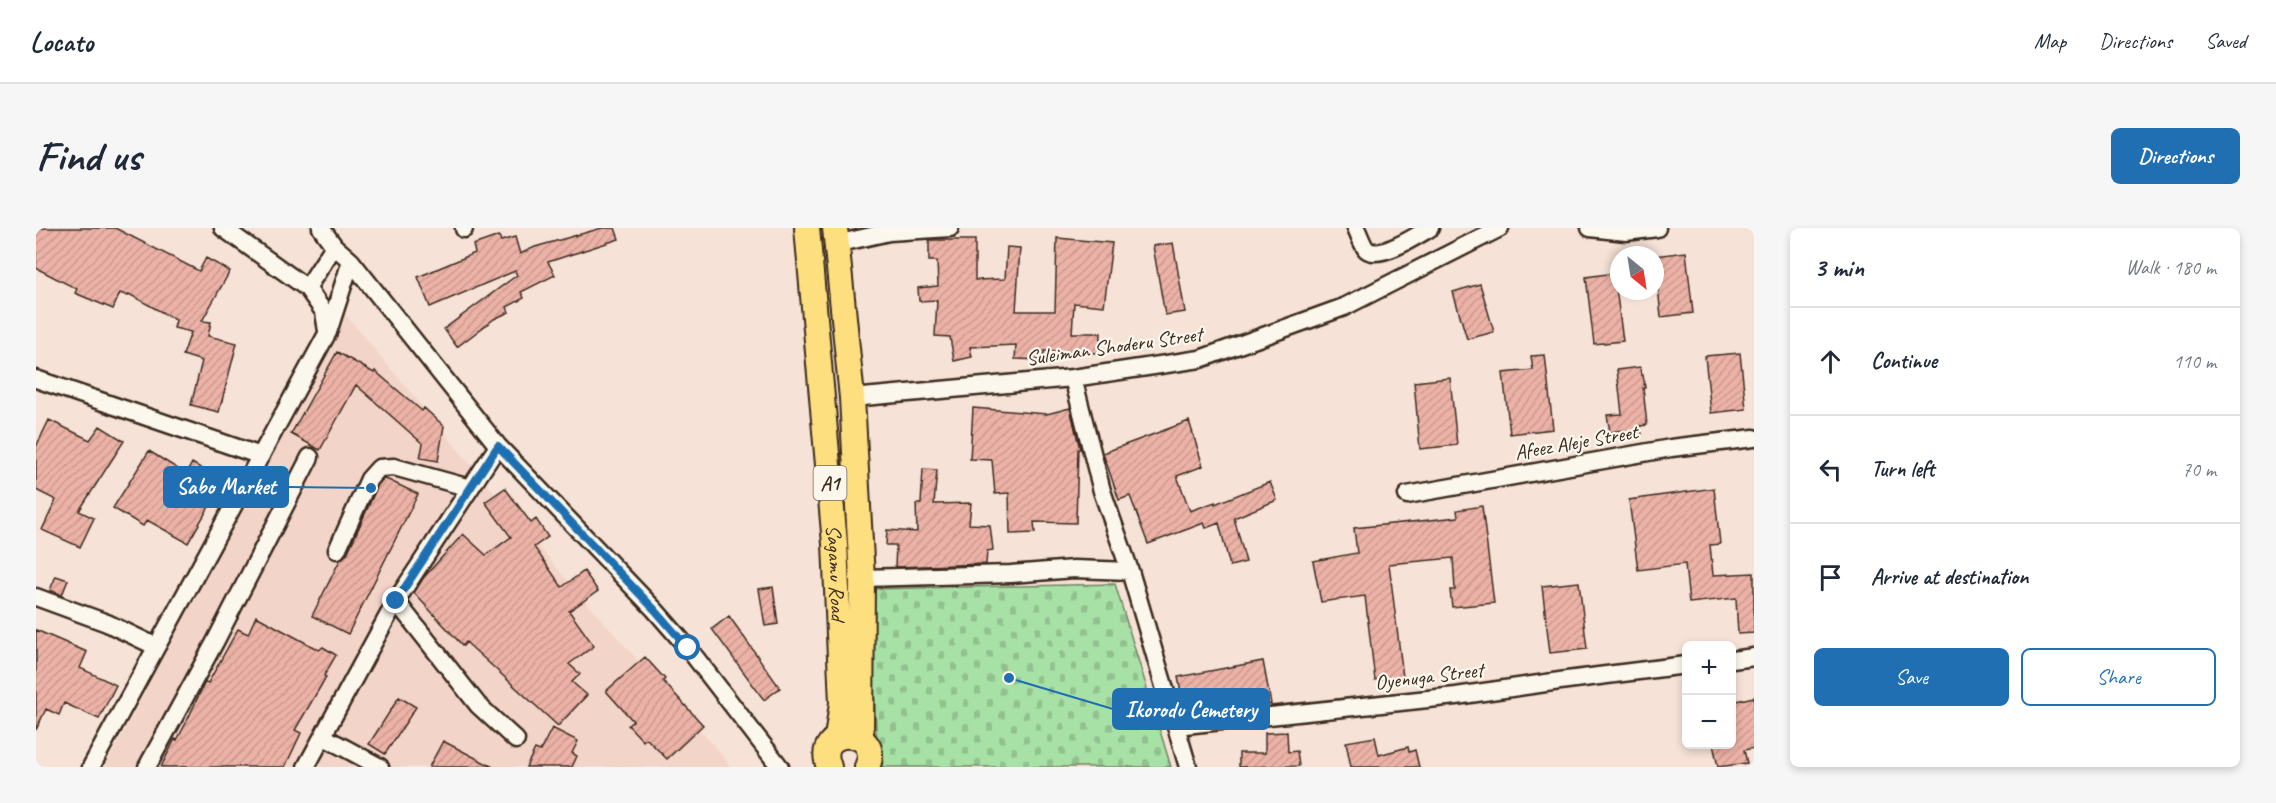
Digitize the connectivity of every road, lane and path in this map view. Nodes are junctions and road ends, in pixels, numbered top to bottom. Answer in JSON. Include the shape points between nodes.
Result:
{"nodes":[{"id":1,"x":223,"y":228,"type":"edge"},
{"id":2,"x":321,"y":228,"type":"edge"},
{"id":3,"x":807,"y":228,"type":"edge"},
{"id":4,"x":950,"y":228,"type":"edge"},
{"id":5,"x":1356,"y":228,"type":"edge"},
{"id":6,"x":1430,"y":228,"type":"edge"},
{"id":7,"x":1500,"y":228,"type":"edge"},
{"id":8,"x":1590,"y":228,"type":"edge"},
{"id":9,"x":1657,"y":228,"type":"edge"},
{"id":10,"x":836,"y":236,"type":"edge"},
{"id":11,"x":334,"y":246,"type":"junction"},
{"id":12,"x":351,"y":261,"type":"junction"},
{"id":13,"x":307,"y":288,"type":"junction"},
{"id":14,"x":328,"y":332,"type":"junction"},
{"id":15,"x":1073,"y":378,"type":"junction"},
{"id":16,"x":36,"y":379,"type":"edge"},
{"id":17,"x":852,"y":398,"type":"junction"},
{"id":18,"x":1754,"y":438,"type":"edge"},
{"id":19,"x":498,"y":446,"type":"junction"},
{"id":20,"x":261,"y":456,"type":"junction"},
{"id":21,"x":310,"y":457,"type":"dead end"},
{"id":22,"x":470,"y":488,"type":"junction"},
{"id":23,"x":1407,"y":495,"type":"dead end"},
{"id":24,"x":337,"y":550,"type":"dead end"},
{"id":25,"x":1130,"y":571,"type":"junction"},
{"id":26,"x":862,"y":578,"type":"junction"},
{"id":27,"x":36,"y":597,"type":"edge"},
{"id":28,"x":396,"y":601,"type":"junction"},
{"id":29,"x":155,"y":646,"type":"junction"},
{"id":30,"x":1754,"y":657,"type":"edge"},
{"id":31,"x":1736,"y":659,"type":"edge"},
{"id":32,"x":1682,"y":666,"type":"edge"},
{"id":33,"x":1176,"y":726,"type":"junction"},
{"id":34,"x":324,"y":736,"type":"junction"},
{"id":35,"x":837,"y":738,"type":"junction"},
{"id":36,"x":861,"y":738,"type":"junction"},
{"id":37,"x":516,"y":740,"type":"dead end"},
{"id":38,"x":91,"y":767,"type":"edge"},
{"id":39,"x":147,"y":767,"type":"edge"},
{"id":40,"x":306,"y":767,"type":"edge"},
{"id":41,"x":380,"y":767,"type":"edge"},
{"id":42,"x":780,"y":767,"type":"edge"},
{"id":43,"x":829,"y":767,"type":"edge"},
{"id":44,"x":867,"y":767,"type":"edge"},
{"id":45,"x":1188,"y":767,"type":"edge"}],
"edges":[{"from":1,"to":13,"type":"street"},
{"from":2,"to":11,"type":"street"},
{"from":3,"to":35,"type":"highway","name":"Sagamu Road","number":"A1","via":[[835,544],[842,703]]},
{"from":4,"to":10,"type":"street"},
{"from":5,"to":6,"type":"street","via":[[1366,248],[1381,253]]},
{"from":7,"to":15,"type":"street","name":"Suleiman Shoderu Street","via":[[1344,307],[1200,359]]},
{"from":8,"to":9,"type":"street","via":[[1626,232]]},
{"from":10,"to":17,"type":"highway","name":"Sagamu Road","number":"A1"},
{"from":11,"to":12,"type":"street"},
{"from":11,"to":13,"type":"street"},
{"from":12,"to":14,"type":"street"},
{"from":12,"to":19,"type":"street"},
{"from":13,"to":14,"type":"street","via":[[324,312]]},
{"from":14,"to":20,"type":"street"},
{"from":15,"to":17,"type":"street","name":"Suleiman Shoderu Street"},
{"from":15,"to":25,"type":"street","via":[[1102,490]]},
{"from":16,"to":20,"type":"street"},
{"from":17,"to":26,"type":"highway","name":"Sagamu Road","number":"A1"},
{"from":18,"to":23,"type":"street","name":"Afeez Aleje Street","via":[[1671,448]]},
{"from":19,"to":22,"type":"street"},
{"from":19,"to":42,"type":"street","via":[[655,610]]},
{"from":20,"to":29,"type":"street"},
{"from":21,"to":39,"type":"street"},
{"from":22,"to":24,"type":"street","via":[[394,467],[379,468],[369,479]]},
{"from":22,"to":28,"type":"street"},
{"from":25,"to":26,"type":"street","via":[[1074,569]]},
{"from":25,"to":33,"type":"street"},
{"from":26,"to":36,"type":"highway","name":"Sagamu Road","number":"A1"},
{"from":27,"to":29,"type":"street"},
{"from":28,"to":34,"type":"street"},
{"from":28,"to":37,"type":"street","via":[[478,705]]},
{"from":29,"to":38,"type":"street"},
{"from":30,"to":31,"type":"street"},
{"from":32,"to":33,"type":"street","name":"Oyenuga Street","via":[[1445,698]]},
{"from":33,"to":45,"type":"street"},
{"from":34,"to":40,"type":"street"},
{"from":34,"to":41,"type":"street"},
{"from":35,"to":36,"type":"highway"},
{"from":35,"to":43,"type":"highway","number":"A1","via":[[826,752]]},
{"from":36,"to":44,"type":"highway","number":"A1","via":[[869,749]]}]}
